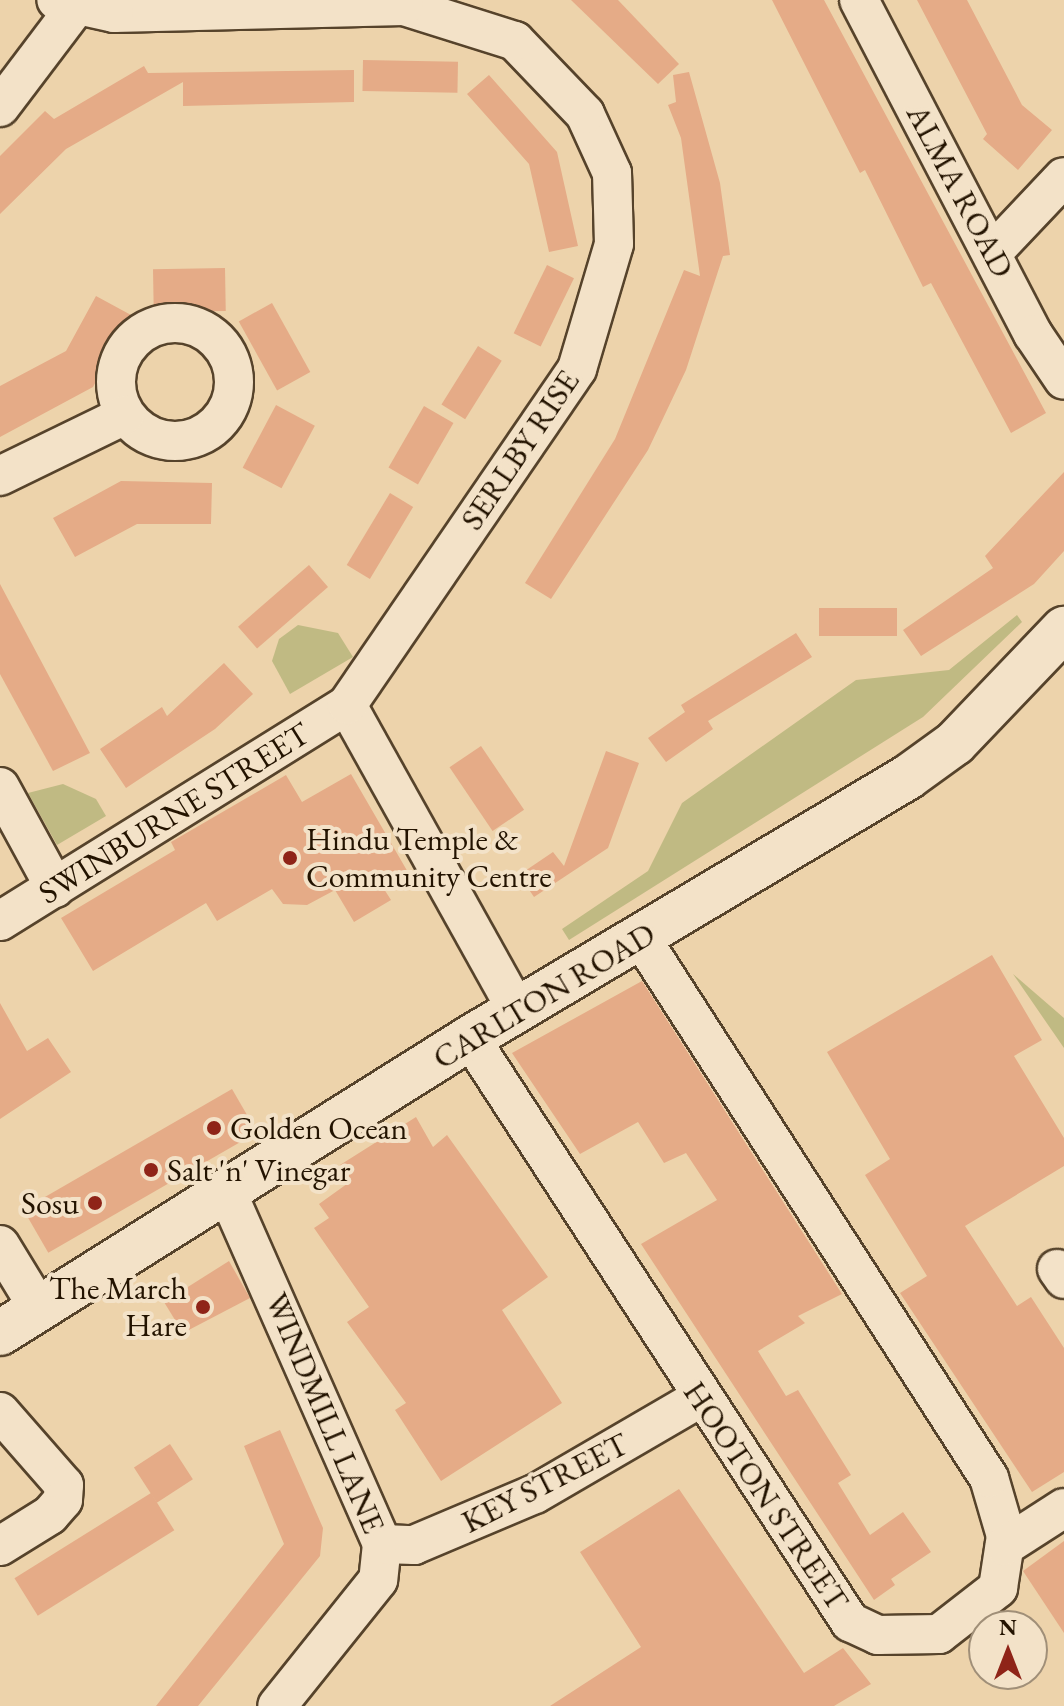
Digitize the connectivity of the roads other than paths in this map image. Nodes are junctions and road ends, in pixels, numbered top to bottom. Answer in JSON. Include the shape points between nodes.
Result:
{"nodes":[{"id":1,"x":859,"y":0,"type":"edge"},
{"id":2,"x":65,"y":4,"type":"edge"},
{"id":3,"x":0,"y":107,"type":"edge"},
{"id":4,"x":1064,"y":177,"type":"edge"},
{"id":5,"x":993,"y":252,"type":"junction"},
{"id":6,"x":1064,"y":380,"type":"edge"},
{"id":7,"x":125,"y":415,"type":"dead end"},
{"id":8,"x":0,"y":476,"type":"edge"},
{"id":9,"x":1064,"y":629,"type":"edge"},
{"id":10,"x":347,"y":705,"type":"junction"},
{"id":11,"x":0,"y":787,"type":"edge"},
{"id":12,"x":55,"y":888,"type":"junction"},
{"id":13,"x":0,"y":921,"type":"edge"},
{"id":14,"x":641,"y":938,"type":"junction"},
{"id":15,"x":518,"y":1012,"type":"junction"},
{"id":16,"x":470,"y":1038,"type":"junction"},
{"id":17,"x":226,"y":1190,"type":"junction"},
{"id":18,"x":0,"y":1245,"type":"edge"},
{"id":19,"x":39,"y":1309,"type":"junction"},
{"id":20,"x":0,"y":1333,"type":"edge"},
{"id":21,"x":700,"y":1398,"type":"junction"},
{"id":22,"x":0,"y":1412,"type":"edge"},
{"id":23,"x":1064,"y":1508,"type":"edge"},
{"id":24,"x":382,"y":1544,"type":"junction"},
{"id":25,"x":0,"y":1546,"type":"edge"},
{"id":26,"x":1005,"y":1546,"type":"junction"},
{"id":27,"x":277,"y":1706,"type":"edge"}],
"edges":[{"from":1,"to":5,"type":"street","name":"ALMA ROAD"},
{"from":2,"to":3,"type":"street"},
{"from":2,"to":10,"type":"street","name":"SERLBY RISE","via":[[404,6],[515,41],[585,114],[612,173],[614,244],[577,369]]},
{"from":4,"to":5,"type":"street"},
{"from":5,"to":6,"type":"street","name":"ALMA ROAD","via":[[1033,334]]},
{"from":7,"to":8,"type":"street"},
{"from":9,"to":14,"type":"main road","name":"CARLTON ROAD","via":[[994,705],[920,769]]},
{"from":10,"to":12,"type":"street","name":"SWINBURNE STREET"},
{"from":10,"to":15,"type":"street"},
{"from":11,"to":12,"type":"street"},
{"from":12,"to":13,"type":"street","name":"SWINBURNE STREET"},
{"from":14,"to":15,"type":"main road","name":"CARLTON ROAD"},
{"from":14,"to":26,"type":"street","name":"HOOTON STREET","via":[[989,1478]]},
{"from":15,"to":16,"type":"main road","name":"CARLTON ROAD"},
{"from":16,"to":17,"type":"main road","name":"CARLTON ROAD"},
{"from":16,"to":21,"type":"street","name":"HOOTON STREET"},
{"from":17,"to":19,"type":"main road","name":"CARLTON ROAD"},
{"from":17,"to":24,"type":"street","name":"WINDMILL LANE"},
{"from":18,"to":19,"type":"street"},
{"from":19,"to":20,"type":"main road","name":"CARLTON ROAD"},
{"from":21,"to":24,"type":"street","name":"KEY STREET","via":[[535,1494],[414,1545]]},
{"from":21,"to":26,"type":"street","name":"HOOTON STREET","via":[[850,1622],[878,1635],[939,1634],[998,1588]]},
{"from":22,"to":25,"type":"street","via":[[64,1485],[63,1500],[50,1515]]},
{"from":23,"to":26,"type":"street"},
{"from":24,"to":27,"type":"street","name":"WINDMILL LANE","via":[[378,1580]]}]}
